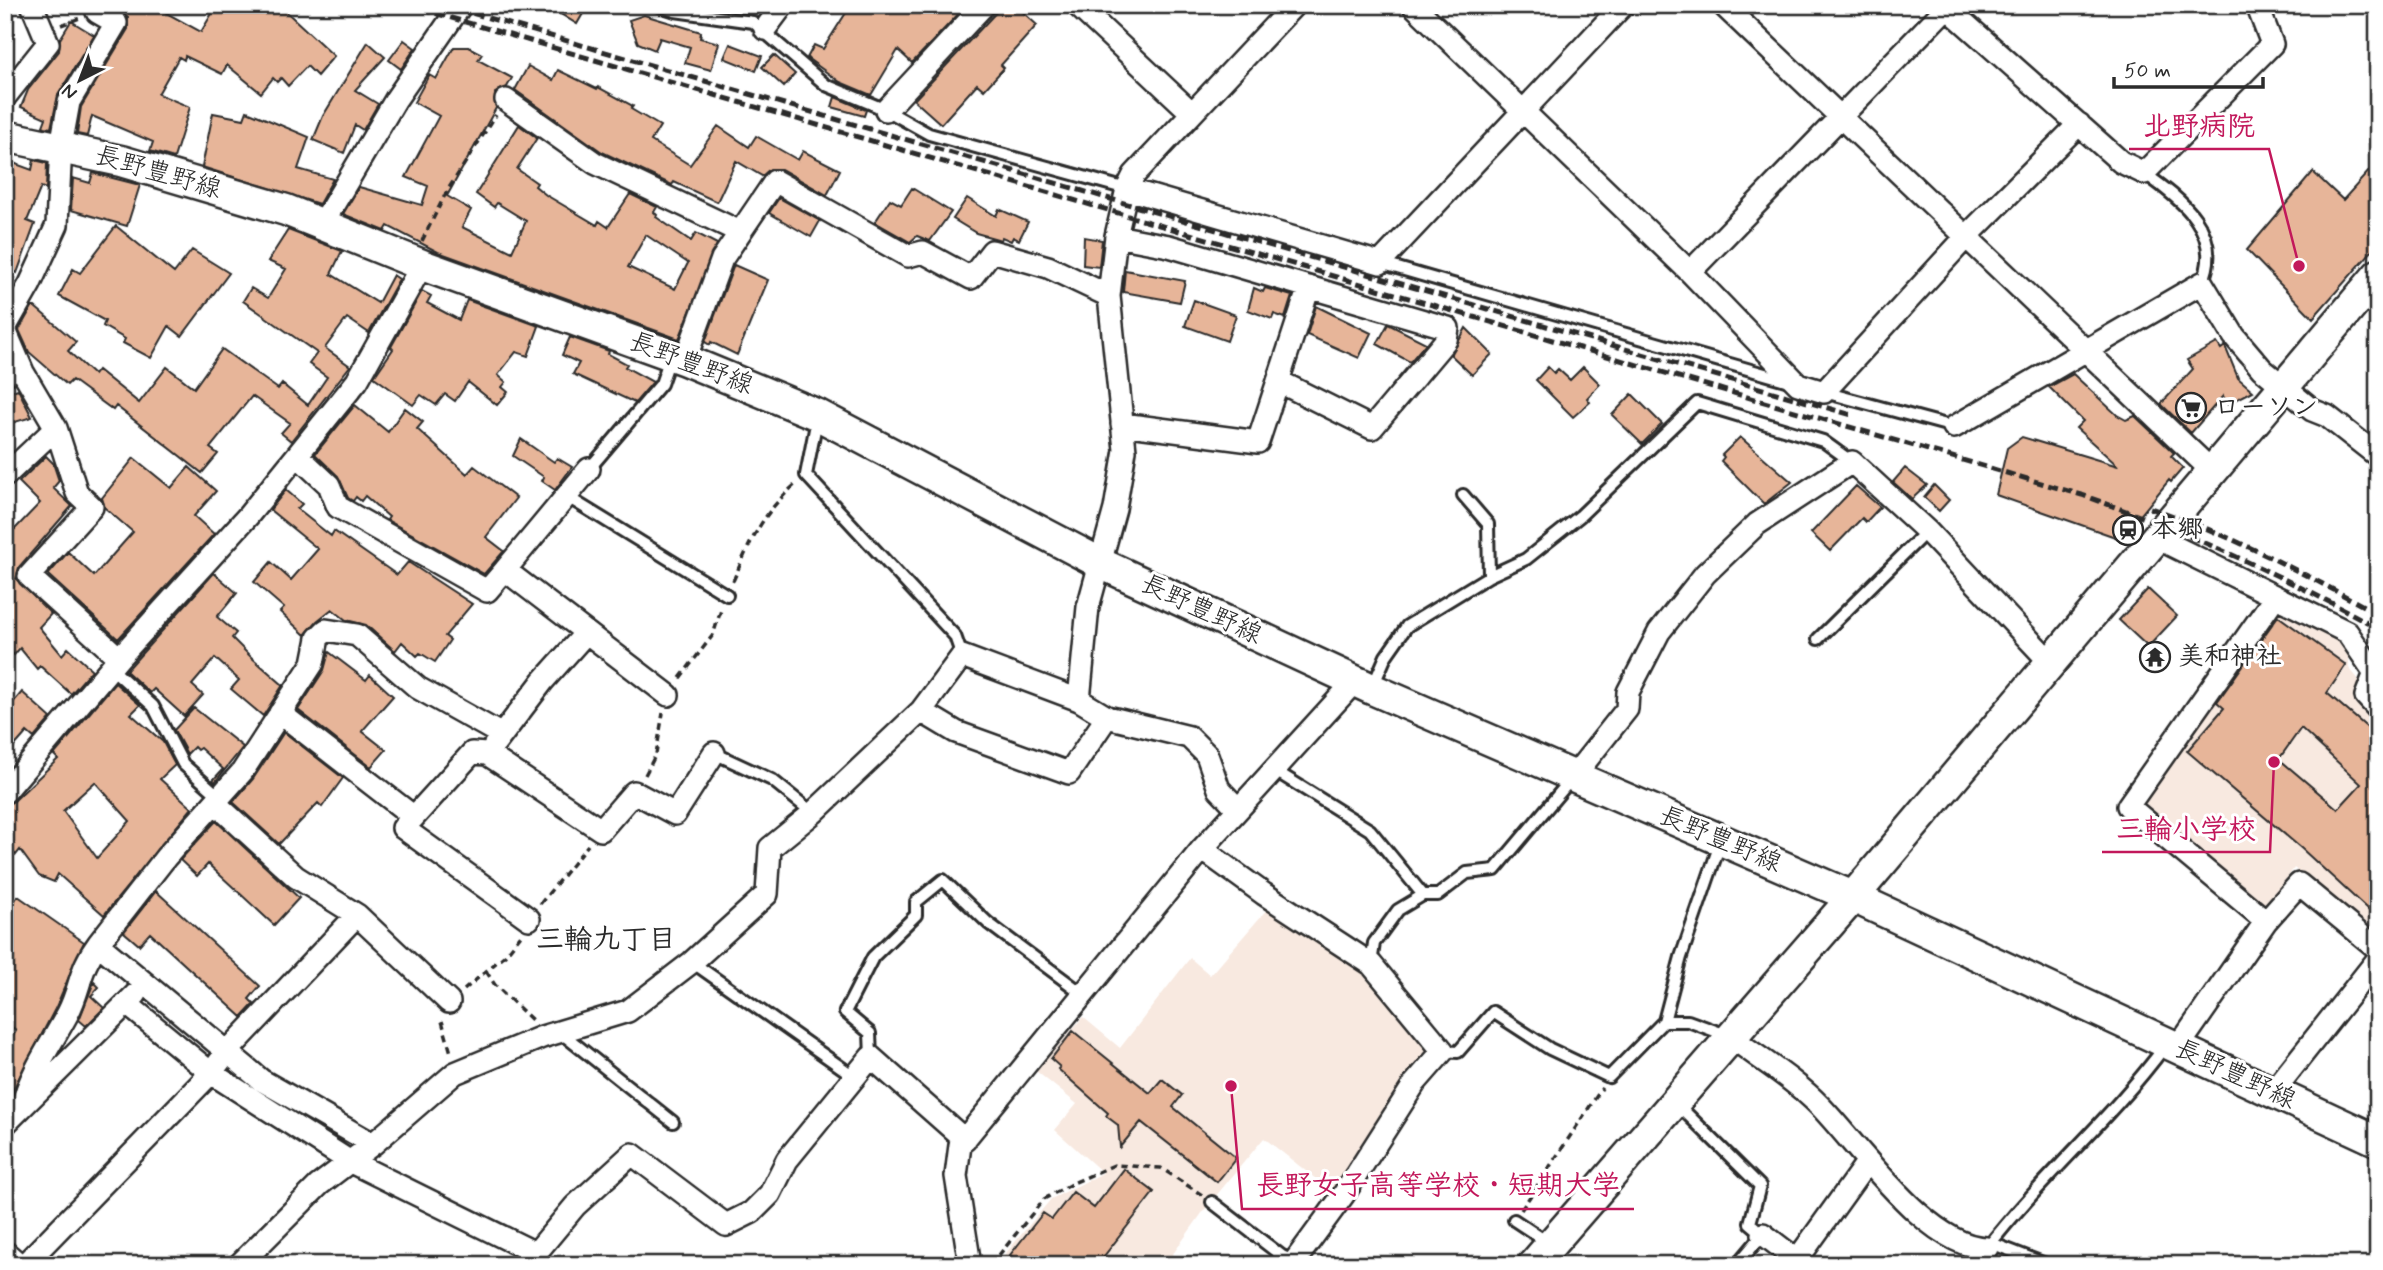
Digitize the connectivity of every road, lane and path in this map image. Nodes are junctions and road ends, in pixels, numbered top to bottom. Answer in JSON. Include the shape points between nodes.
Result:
{"nodes":[{"id":1,"x":32,"y":5,"type":"edge"},
{"id":2,"x":461,"y":5,"type":"edge"},
{"id":3,"x":783,"y":5,"type":"edge"},
{"id":4,"x":984,"y":5,"type":"edge"},
{"id":5,"x":1077,"y":5,"type":"edge"},
{"id":6,"x":1294,"y":5,"type":"edge"},
{"id":7,"x":1413,"y":5,"type":"edge"},
{"id":8,"x":1623,"y":5,"type":"edge"},
{"id":9,"x":1723,"y":5,"type":"edge"},
{"id":10,"x":2257,"y":5,"type":"edge"},
{"id":11,"x":663,"y":6,"type":"edge"},
{"id":12,"x":1946,"y":6,"type":"edge"},
{"id":13,"x":97,"y":12,"type":"joint"},
{"id":14,"x":765,"y":29,"type":"junction"},
{"id":15,"x":44,"y":36,"type":"junction"},
{"id":16,"x":5,"y":97,"type":"edge"},
{"id":17,"x":506,"y":100,"type":"joint"},
{"id":18,"x":886,"y":110,"type":"junction"},
{"id":19,"x":1522,"y":111,"type":"junction"},
{"id":20,"x":1192,"y":113,"type":"junction"},
{"id":21,"x":1840,"y":117,"type":"junction"},
{"id":22,"x":2079,"y":124,"type":"junction"},
{"id":23,"x":5,"y":136,"type":"edge"},
{"id":24,"x":61,"y":146,"type":"junction"},
{"id":25,"x":2144,"y":173,"type":"junction"},
{"id":26,"x":1127,"y":189,"type":"junction"},
{"id":27,"x":321,"y":226,"type":"junction"},
{"id":28,"x":740,"y":232,"type":"junction"},
{"id":29,"x":1116,"y":236,"type":"junction"},
{"id":30,"x":1966,"y":237,"type":"junction"},
{"id":31,"x":417,"y":263,"type":"junction"},
{"id":32,"x":1380,"y":263,"type":"junction"},
{"id":33,"x":1690,"y":272,"type":"junction"},
{"id":34,"x":2378,"y":275,"type":"edge"},
{"id":35,"x":2202,"y":283,"type":"junction"},
{"id":36,"x":1309,"y":287,"type":"junction"},
{"id":37,"x":1109,"y":296,"type":"junction"},
{"id":38,"x":5,"y":329,"type":"edge"},
{"id":39,"x":2085,"y":353,"type":"junction"},
{"id":40,"x":678,"y":358,"type":"junction"},
{"id":41,"x":14,"y":376,"type":"edge"},
{"id":42,"x":1278,"y":381,"type":"junction"},
{"id":43,"x":1798,"y":384,"type":"junction"},
{"id":44,"x":2283,"y":388,"type":"junction"},
{"id":45,"x":1824,"y":391,"type":"junction"},
{"id":46,"x":818,"y":415,"type":"junction"},
{"id":47,"x":1122,"y":424,"type":"junction"},
{"id":48,"x":1954,"y":427,"type":"joint"},
{"id":49,"x":56,"y":428,"type":"junction"},
{"id":50,"x":298,"y":456,"type":"junction"},
{"id":51,"x":2378,"y":456,"type":"edge"},
{"id":52,"x":1852,"y":462,"type":"junction"},
{"id":53,"x":589,"y":469,"type":"joint"},
{"id":54,"x":2212,"y":471,"type":"junction"},
{"id":55,"x":5,"y":475,"type":"edge"},
{"id":56,"x":806,"y":475,"type":"junction"},
{"id":57,"x":1463,"y":495,"type":"dead end"},
{"id":58,"x":566,"y":496,"type":"junction"},
{"id":59,"x":1927,"y":531,"type":"junction"},
{"id":60,"x":2157,"y":538,"type":"junction"},
{"id":61,"x":1102,"y":564,"type":"junction"},
{"id":62,"x":505,"y":570,"type":"junction"},
{"id":63,"x":1489,"y":576,"type":"junction"},
{"id":64,"x":727,"y":595,"type":"junction"},
{"id":65,"x":2275,"y":597,"type":"junction"},
{"id":66,"x":586,"y":633,"type":"junction"},
{"id":67,"x":1818,"y":639,"type":"dead end"},
{"id":68,"x":962,"y":656,"type":"junction"},
{"id":69,"x":115,"y":663,"type":"junction"},
{"id":70,"x":2051,"y":663,"type":"junction"},
{"id":71,"x":1363,"y":685,"type":"junction"},
{"id":72,"x":668,"y":695,"type":"junction"},
{"id":73,"x":1079,"y":700,"type":"junction"},
{"id":74,"x":2378,"y":709,"type":"edge"},
{"id":75,"x":922,"y":711,"type":"junction"},
{"id":76,"x":280,"y":713,"type":"junction"},
{"id":77,"x":1107,"y":717,"type":"junction"},
{"id":78,"x":502,"y":735,"type":"junction"},
{"id":79,"x":714,"y":753,"type":"joint"},
{"id":80,"x":487,"y":754,"type":"junction"},
{"id":81,"x":1274,"y":769,"type":"junction"},
{"id":82,"x":1573,"y":777,"type":"junction"},
{"id":83,"x":5,"y":792,"type":"edge"},
{"id":84,"x":634,"y":792,"type":"junction"},
{"id":85,"x":218,"y":800,"type":"junction"},
{"id":86,"x":1238,"y":809,"type":"junction"},
{"id":87,"x":813,"y":813,"type":"junction"},
{"id":88,"x":414,"y":817,"type":"junction"},
{"id":89,"x":1721,"y":840,"type":"junction"},
{"id":90,"x":1202,"y":849,"type":"junction"},
{"id":91,"x":1423,"y":895,"type":"junction"},
{"id":92,"x":1853,"y":897,"type":"junction"},
{"id":93,"x":358,"y":915,"type":"junction"},
{"id":94,"x":529,"y":919,"type":"dead end"},
{"id":95,"x":2266,"y":921,"type":"junction"},
{"id":96,"x":98,"y":944,"type":"junction"},
{"id":97,"x":2378,"y":949,"type":"edge"},
{"id":98,"x":2378,"y":959,"type":"edge"},
{"id":99,"x":692,"y":962,"type":"junction"},
{"id":100,"x":1371,"y":964,"type":"junction"},
{"id":101,"x":486,"y":971,"type":"dead end"},
{"id":102,"x":145,"y":985,"type":"junction"},
{"id":103,"x":1083,"y":994,"type":"junction"},
{"id":104,"x":449,"y":1002,"type":"joint"},
{"id":105,"x":127,"y":1004,"type":"junction"},
{"id":106,"x":1664,"y":1021,"type":"junction"},
{"id":107,"x":551,"y":1034,"type":"junction"},
{"id":108,"x":1731,"y":1037,"type":"junction"},
{"id":109,"x":2172,"y":1046,"type":"junction"},
{"id":110,"x":1443,"y":1051,"type":"junction"},
{"id":111,"x":226,"y":1053,"type":"junction"},
{"id":112,"x":871,"y":1057,"type":"junction"},
{"id":113,"x":211,"y":1073,"type":"junction"},
{"id":114,"x":455,"y":1073,"type":"junction"},
{"id":115,"x":855,"y":1077,"type":"junction"},
{"id":116,"x":1609,"y":1077,"type":"junction"},
{"id":117,"x":2272,"y":1093,"type":"junction"},
{"id":118,"x":1674,"y":1102,"type":"junction"},
{"id":119,"x":21,"y":1108,"type":"junction"},
{"id":120,"x":673,"y":1122,"type":"dead end"},
{"id":121,"x":5,"y":1124,"type":"edge"},
{"id":122,"x":965,"y":1140,"type":"junction"},
{"id":123,"x":2378,"y":1141,"type":"edge"},
{"id":124,"x":373,"y":1144,"type":"junction"},
{"id":125,"x":349,"y":1161,"type":"junction"},
{"id":126,"x":1868,"y":1161,"type":"junction"},
{"id":127,"x":1212,"y":1202,"type":"joint"},
{"id":128,"x":1514,"y":1220,"type":"joint"},
{"id":129,"x":1763,"y":1234,"type":"junction"},
{"id":130,"x":5,"y":1252,"type":"edge"},
{"id":131,"x":1985,"y":1252,"type":"edge"},
{"id":132,"x":1541,"y":1254,"type":"edge"},
{"id":133,"x":531,"y":1259,"type":"edge"},
{"id":134,"x":1293,"y":1263,"type":"edge"},
{"id":135,"x":22,"y":1265,"type":"edge"},
{"id":136,"x":239,"y":1265,"type":"edge"},
{"id":137,"x":970,"y":1265,"type":"edge"},
{"id":138,"x":990,"y":1265,"type":"edge"},
{"id":139,"x":1737,"y":1265,"type":"edge"},
{"id":140,"x":2048,"y":1265,"type":"edge"}],
"edges":[{"from":1,"to":15,"type":"street"},
{"from":2,"to":27,"type":"street","via":[[396,99]]},
{"from":3,"to":14,"type":"street"},
{"from":4,"to":18,"type":"street"},
{"from":5,"to":20,"type":"street"},
{"from":6,"to":20,"type":"street"},
{"from":7,"to":19,"type":"street"},
{"from":8,"to":19,"type":"street"},
{"from":9,"to":21,"type":"street"},
{"from":10,"to":25,"type":"street","via":[[2272,44]]},
{"from":11,"to":14,"type":"lane","via":[[753,22]]},
{"from":12,"to":21,"type":"street"},
{"from":12,"to":22,"type":"street"},
{"from":13,"to":15,"type":"path"},
{"from":13,"to":24,"type":"street","via":[[116,23],[69,102]]},
{"from":14,"to":18,"type":"lane","via":[[826,85]]},
{"from":15,"to":16,"type":"street","via":[[48,43]]},
{"from":17,"to":28,"type":"street","via":[[595,163]]},
{"from":17,"to":31,"type":"path","via":[[447,191]]},
{"from":18,"to":26,"type":"lane","via":[[929,134]]},
{"from":19,"to":32,"type":"street"},
{"from":19,"to":33,"type":"street"},
{"from":20,"to":26,"type":"street","via":[[1134,175]]},
{"from":21,"to":30,"type":"street"},
{"from":21,"to":33,"type":"street"},
{"from":22,"to":25,"type":"street","via":[[2121,163]]},
{"from":22,"to":30,"type":"street"},
{"from":23,"to":24,"type":"main road","name":"長野豊野線"},
{"from":24,"to":27,"type":"main road","name":"長野豊野線","via":[[286,210]]},
{"from":24,"to":38,"type":"street","via":[[57,225]]},
{"from":25,"to":35,"type":"lane","via":[[2192,211],[2203,231],[2210,267]]},
{"from":26,"to":29,"type":"street"},
{"from":26,"to":32,"type":"street"},
{"from":27,"to":31,"type":"main road","name":"長野豊野線"},
{"from":28,"to":37,"type":"street","via":[[775,181],[908,256],[923,251],[971,278],[992,251],[1048,267]]},
{"from":28,"to":40,"type":"street","via":[[722,259]]},
{"from":29,"to":36,"type":"street","via":[[1169,246]]},
{"from":29,"to":37,"type":"street"},
{"from":30,"to":39,"type":"street"},
{"from":30,"to":45,"type":"street"},
{"from":31,"to":40,"type":"main road","name":"長野豊野線"},
{"from":31,"to":50,"type":"street","via":[[357,381]]},
{"from":32,"to":43,"type":"lane"},
{"from":33,"to":43,"type":"street"},
{"from":34,"to":44,"type":"main road"},
{"from":35,"to":39,"type":"street"},
{"from":35,"to":44,"type":"street","via":[[2234,336]]},
{"from":36,"to":42,"type":"street"},
{"from":36,"to":42,"type":"street","via":[[1448,328],[1446,340],[1371,428]]},
{"from":37,"to":47,"type":"street"},
{"from":38,"to":41,"type":"street"},
{"from":39,"to":48,"type":"street"},
{"from":39,"to":54,"type":"street"},
{"from":40,"to":46,"type":"main road","name":"長野豊野線"},
{"from":40,"to":53,"type":"lane"},
{"from":41,"to":49,"type":"street"},
{"from":42,"to":47,"type":"street","via":[[1258,442]]},
{"from":43,"to":45,"type":"street"},
{"from":44,"to":51,"type":"street"},
{"from":44,"to":54,"type":"main road"},
{"from":45,"to":48,"type":"lane"},
{"from":46,"to":56,"type":"lane"},
{"from":46,"to":61,"type":"main road","name":"長野豊野線"},
{"from":47,"to":61,"type":"street","via":[[1125,450]]},
{"from":49,"to":55,"type":"street"},
{"from":49,"to":69,"type":"street","via":[[77,492],[92,508],[29,576]]},
{"from":50,"to":62,"type":"street","via":[[329,485],[338,507],[487,592]]},
{"from":50,"to":69,"type":"street"},
{"from":52,"to":59,"type":"street"},
{"from":52,"to":63,"type":"lane","via":[[1823,441],[1697,403],[1580,516],[1526,559]]},
{"from":52,"to":82,"type":"street","via":[[1757,524],[1705,574],[1659,632],[1628,692],[1627,709]]},
{"from":53,"to":58,"type":"street"},
{"from":54,"to":60,"type":"main road"},
{"from":56,"to":64,"type":"path","via":[[773,504],[756,529]]},
{"from":56,"to":68,"type":"lane","via":[[955,636]]},
{"from":57,"to":63,"type":"lane","via":[[1488,524]]},
{"from":58,"to":62,"type":"street"},
{"from":58,"to":64,"type":"lane"},
{"from":59,"to":67,"type":"lane"},
{"from":59,"to":70,"type":"street"},
{"from":60,"to":65,"type":"street"},
{"from":60,"to":70,"type":"main road"},
{"from":61,"to":71,"type":"main road","name":"長野豊野線"},
{"from":61,"to":73,"type":"street","via":[[1088,607]]},
{"from":62,"to":66,"type":"street"},
{"from":63,"to":71,"type":"lane","via":[[1407,626]]},
{"from":64,"to":72,"type":"path","via":[[713,635]]},
{"from":65,"to":74,"type":"street","via":[[2347,632],[2375,673],[2366,696]]},
{"from":65,"to":95,"type":"street","via":[[2128,806]]},
{"from":66,"to":72,"type":"street"},
{"from":66,"to":78,"type":"street"},
{"from":68,"to":73,"type":"street"},
{"from":68,"to":75,"type":"street"},
{"from":69,"to":83,"type":"street"},
{"from":69,"to":85,"type":"lane","via":[[153,706],[183,764]]},
{"from":70,"to":92,"type":"main road"},
{"from":71,"to":81,"type":"street"},
{"from":71,"to":82,"type":"main road","name":"長野豊野線"},
{"from":72,"to":84,"type":"path","via":[[656,754]]},
{"from":73,"to":77,"type":"street"},
{"from":75,"to":77,"type":"street","via":[[956,732],[1069,773]]},
{"from":75,"to":87,"type":"street"},
{"from":76,"to":78,"type":"street","via":[[313,663],[317,638],[326,630],[357,635],[418,688]]},
{"from":76,"to":85,"type":"street"},
{"from":76,"to":88,"type":"street"},
{"from":77,"to":86,"type":"street","via":[[1189,737],[1207,755],[1219,789]]},
{"from":78,"to":80,"type":"street"},
{"from":79,"to":84,"type":"street","via":[[675,814]]},
{"from":79,"to":87,"type":"lane","via":[[772,780]]},
{"from":80,"to":84,"type":"street","via":[[601,830]]},
{"from":80,"to":88,"type":"street","via":[[472,753]]},
{"from":81,"to":86,"type":"street"},
{"from":81,"to":91,"type":"lane","via":[[1370,830]]},
{"from":82,"to":89,"type":"main road","name":"長野豊野線"},
{"from":82,"to":91,"type":"lane","via":[[1495,870],[1467,873],[1438,895]]},
{"from":85,"to":93,"type":"street","via":[[296,877]]},
{"from":85,"to":96,"type":"street"},
{"from":86,"to":90,"type":"street"},
{"from":87,"to":99,"type":"street","via":[[770,848],[767,894]]},
{"from":88,"to":94,"type":"street","via":[[403,828]]},
{"from":89,"to":92,"type":"main road","name":"長野豊野線"},
{"from":89,"to":106,"type":"lane"},
{"from":90,"to":100,"type":"street"},
{"from":90,"to":103,"type":"street"},
{"from":91,"to":100,"type":"lane","via":[[1398,910],[1374,943]]},
{"from":92,"to":108,"type":"main road"},
{"from":92,"to":109,"type":"main road","name":"長野豊野線"},
{"from":93,"to":104,"type":"street"},
{"from":93,"to":111,"type":"street"},
{"from":95,"to":97,"type":"street","via":[[2299,884]]},
{"from":95,"to":109,"type":"street"},
{"from":96,"to":102,"type":"street"},
{"from":96,"to":119,"type":"street","via":[[84,962],[69,1011],[29,1079]]},
{"from":98,"to":117,"type":"street"},
{"from":99,"to":107,"type":"street","via":[[628,1012]]},
{"from":99,"to":115,"type":"lane"},
{"from":100,"to":110,"type":"street"},
{"from":101,"to":107,"type":"path","via":[[495,985]]},
{"from":102,"to":105,"type":"street"},
{"from":102,"to":111,"type":"street"},
{"from":103,"to":112,"type":"lane","via":[[988,923],[943,880],[916,902],[916,915],[873,957],[845,1013],[870,1032]]},
{"from":103,"to":122,"type":"street"},
{"from":104,"to":114,"type":"path","via":[[441,1021]]},
{"from":105,"to":113,"type":"street"},
{"from":105,"to":119,"type":"street"},
{"from":106,"to":108,"type":"lane","via":[[1689,1021]]},
{"from":106,"to":116,"type":"lane"},
{"from":107,"to":114,"type":"street"},
{"from":107,"to":120,"type":"lane"},
{"from":108,"to":118,"type":"main road"},
{"from":108,"to":126,"type":"street","via":[[1818,1104]]},
{"from":109,"to":117,"type":"main road","name":"長野豊野線"},
{"from":109,"to":131,"type":"lane","via":[[2035,1191]]},
{"from":110,"to":116,"type":"lane","via":[[1458,1052],[1493,1012],[1550,1049]]},
{"from":110,"to":134,"type":"street","via":[[1415,1083],[1344,1194]]},
{"from":111,"to":113,"type":"street"},
{"from":111,"to":124,"type":"street","via":[[261,1080]]},
{"from":112,"to":115,"type":"street"},
{"from":112,"to":122,"type":"street"},
{"from":113,"to":125,"type":"street"},
{"from":113,"to":135,"type":"street"},
{"from":114,"to":124,"type":"street"},
{"from":115,"to":133,"type":"street","via":[[787,1160],[770,1194],[752,1212],[726,1225],[632,1154],[575,1206]]},
{"from":116,"to":128,"type":"path"},
{"from":117,"to":123,"type":"main road","name":"長野豊野線"},
{"from":118,"to":129,"type":"lane","via":[[1760,1186],[1750,1223]]},
{"from":118,"to":132,"type":"main road"},
{"from":119,"to":121,"type":"street"},
{"from":122,"to":137,"type":"street","via":[[960,1145],[956,1176]]},
{"from":124,"to":125,"type":"street"},
{"from":125,"to":133,"type":"street"},
{"from":125,"to":136,"type":"street"},
{"from":126,"to":129,"type":"street","via":[[1797,1259]]},
{"from":126,"to":131,"type":"street","via":[[1911,1210]]},
{"from":127,"to":134,"type":"lane"},
{"from":127,"to":138,"type":"path","via":[[1161,1168],[1114,1165],[1044,1199]]},
{"from":128,"to":132,"type":"lane"},
{"from":129,"to":139,"type":"lane"},
{"from":130,"to":135,"type":"street"},
{"from":131,"to":140,"type":"lane"}]}
